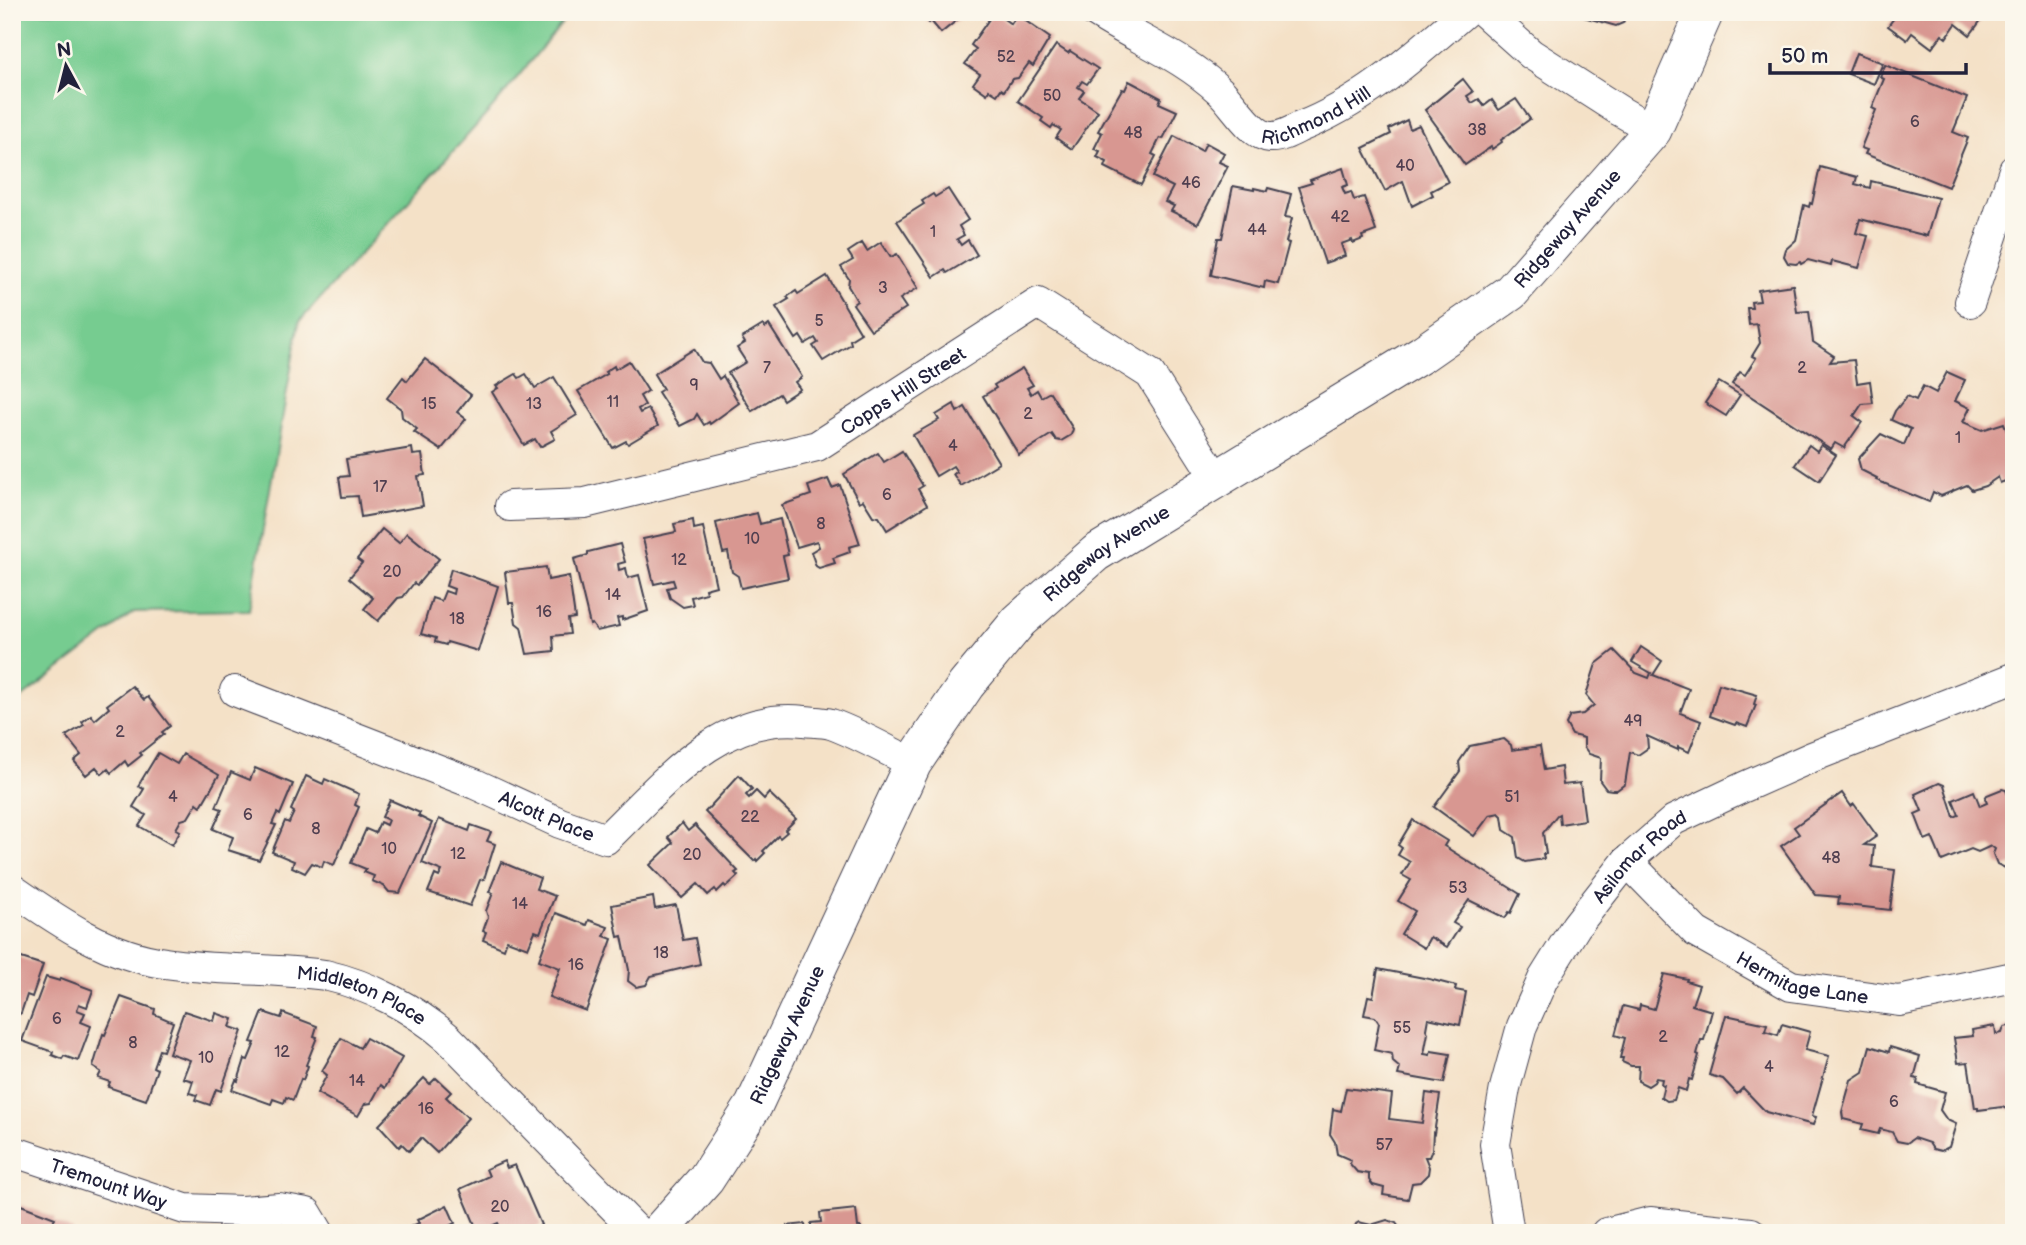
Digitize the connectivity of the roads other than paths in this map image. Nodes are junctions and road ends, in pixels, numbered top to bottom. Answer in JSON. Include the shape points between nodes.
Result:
{"nodes":[{"id":1,"x":1095,"y":12,"type":"edge"},
{"id":2,"x":1465,"y":12,"type":"edge"},
{"id":3,"x":1484,"y":12,"type":"edge"},
{"id":4,"x":1705,"y":12,"type":"edge"},
{"id":5,"x":1653,"y":130,"type":"junction"},
{"id":6,"x":2014,"y":170,"type":"edge"},
{"id":7,"x":1969,"y":302,"type":"dead end"},
{"id":8,"x":1216,"y":478,"type":"junction"},
{"id":9,"x":510,"y":506,"type":"dead end"},
{"id":10,"x":2014,"y":678,"type":"edge"},
{"id":11,"x":235,"y":691,"type":"dead end"},
{"id":12,"x":913,"y":763,"type":"junction"},
{"id":13,"x":1627,"y":860,"type":"junction"},
{"id":14,"x":12,"y":889,"type":"edge"},
{"id":15,"x":2014,"y":977,"type":"edge"},
{"id":16,"x":12,"y":1151,"type":"edge"},
{"id":17,"x":319,"y":1233,"type":"edge"},
{"id":18,"x":639,"y":1233,"type":"edge"},
{"id":19,"x":658,"y":1233,"type":"edge"},
{"id":20,"x":1509,"y":1233,"type":"edge"},
{"id":21,"x":1606,"y":1233,"type":"edge"},
{"id":22,"x":1751,"y":1233,"type":"edge"}],
"edges":[{"from":1,"to":2,"type":"street","name":"Richmond Hill","via":[[1180,58],[1222,93],[1257,132],[1270,137],[1324,118],[1381,82]]},
{"from":3,"to":5,"type":"street","via":[[1531,54]]},
{"from":4,"to":5,"type":"street","name":"Ridgeway Avenue"},
{"from":5,"to":8,"type":"street","name":"Ridgeway Avenue","via":[[1511,292],[1422,354]]},
{"from":6,"to":7,"type":"street"},
{"from":8,"to":9,"type":"street","name":"Copps Hill Street","via":[[1150,374],[1038,303],[817,446],[585,503]]},
{"from":8,"to":12,"type":"street","name":"Ridgeway Avenue","via":[[1096,553],[1019,621],[966,685]]},
{"from":10,"to":13,"type":"street","name":"Asilomar Road","via":[[1744,787],[1674,820]]},
{"from":11,"to":12,"type":"street","name":"Alcott Place","via":[[606,839],[683,763],[742,728],[785,719],[829,724]]},
{"from":12,"to":19,"type":"street","name":"Ridgeway Avenue","via":[[754,1105],[706,1179]]},
{"from":13,"to":15,"type":"street","name":"Hermitage Lane","via":[[1696,932],[1790,986],[1899,1001]]},
{"from":13,"to":20,"type":"street","name":"Asilomar Road","via":[[1576,926],[1543,979],[1522,1026],[1504,1088],[1495,1144]]},
{"from":14,"to":18,"type":"street","name":"Middleton Place","via":[[63,924],[137,957],[325,975],[394,1002],[448,1038]]},
{"from":16,"to":17,"type":"street","name":"Tremount Way","via":[[186,1209],[279,1208],[307,1213]]},
{"from":21,"to":22,"type":"street","via":[[1650,1222]]}]}
